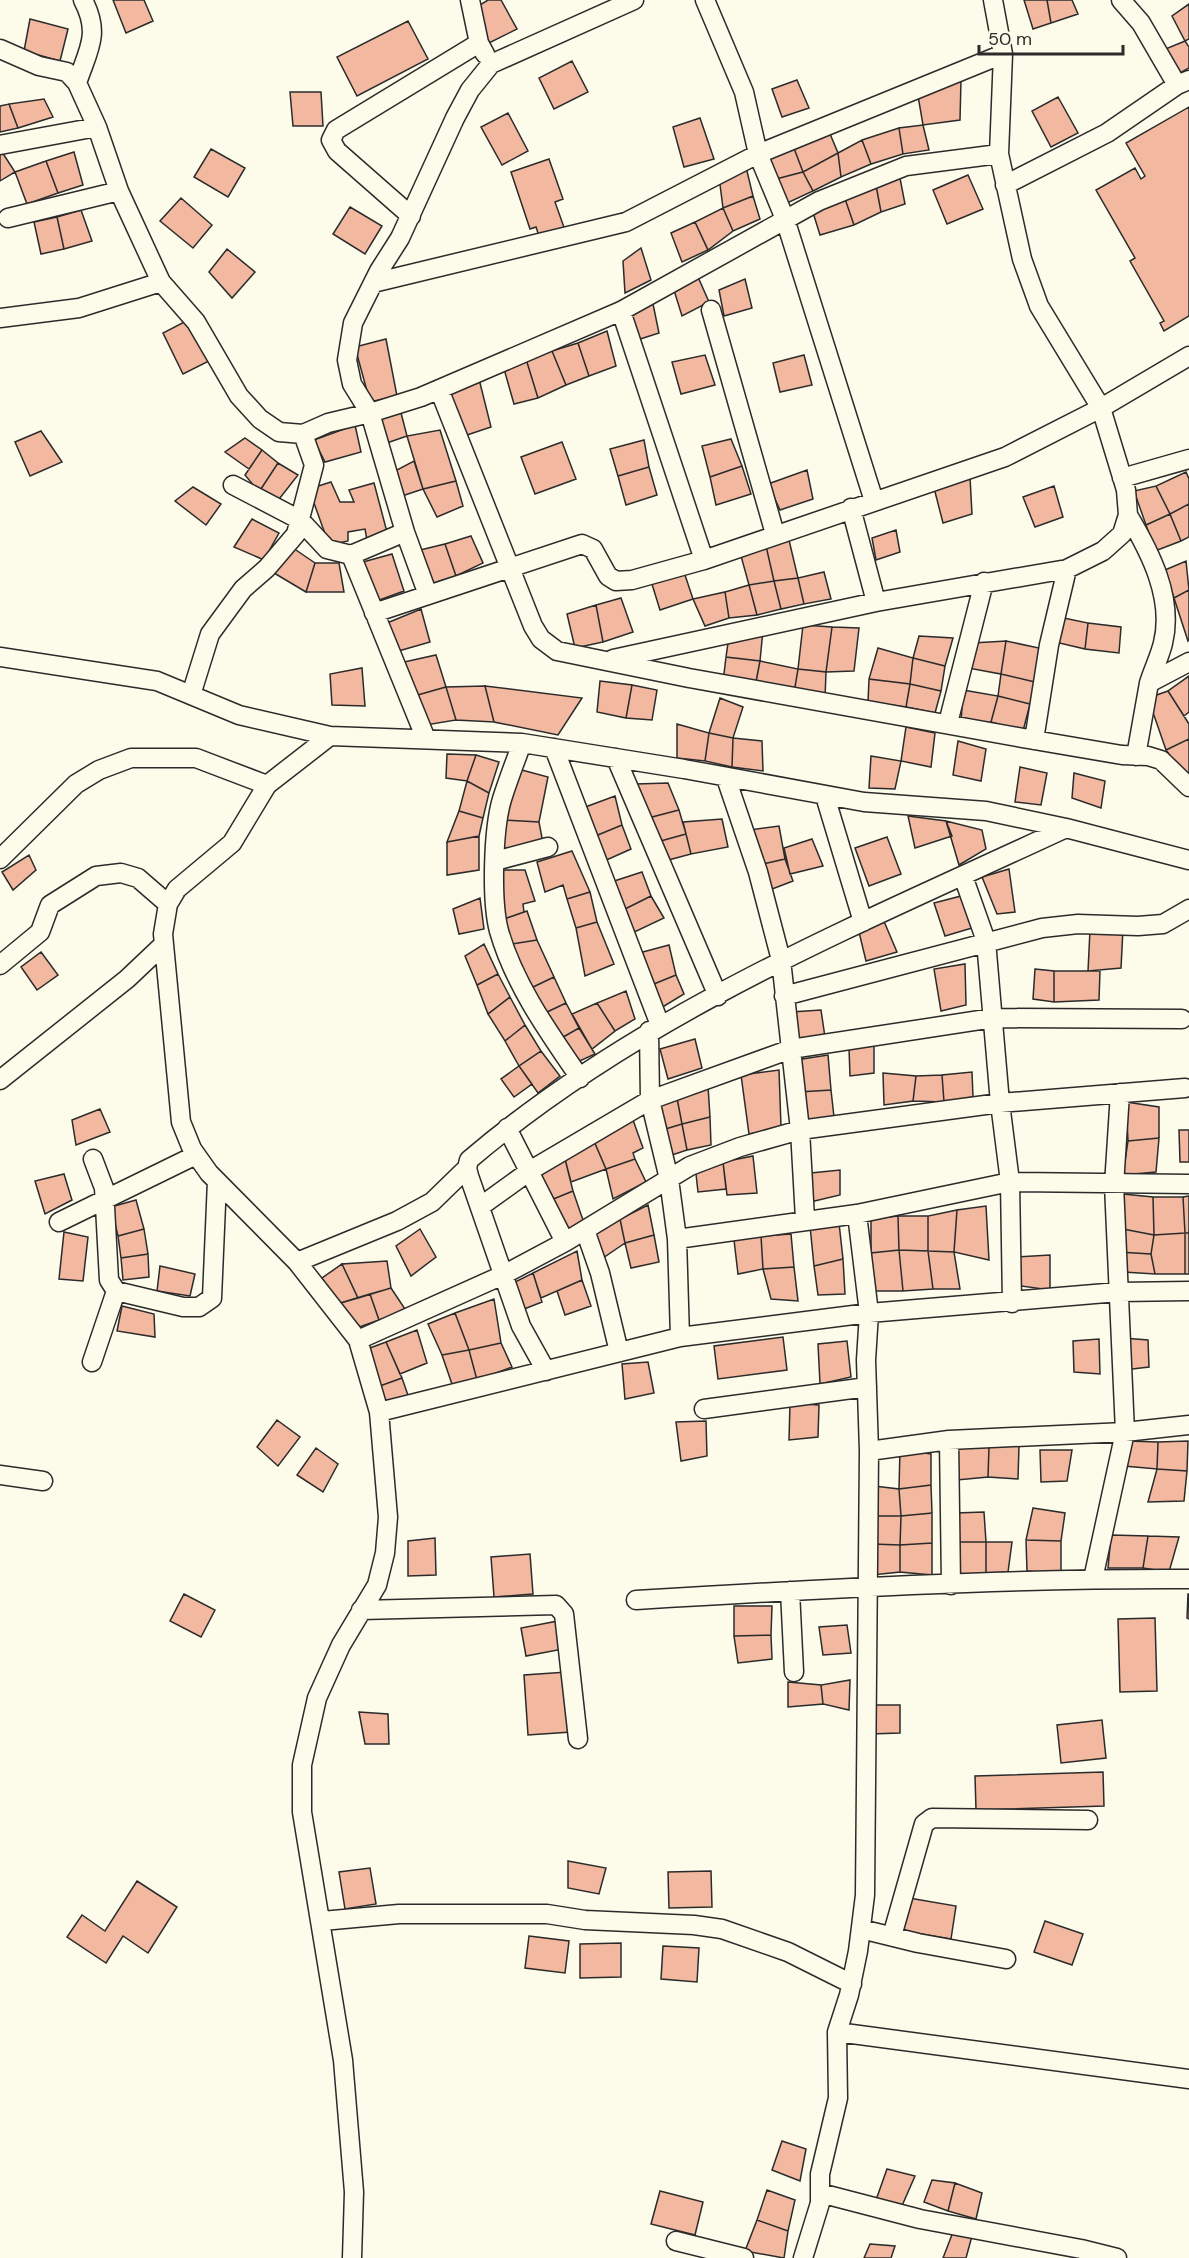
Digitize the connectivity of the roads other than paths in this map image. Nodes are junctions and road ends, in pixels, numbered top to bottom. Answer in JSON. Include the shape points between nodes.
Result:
{"nodes":[{"id":1,"x":83,"y":0,"type":"edge"},
{"id":2,"x":470,"y":0,"type":"edge"},
{"id":3,"x":634,"y":0,"type":"edge"},
{"id":4,"x":705,"y":0,"type":"edge"},
{"id":5,"x":1121,"y":0,"type":"edge"},
{"id":6,"x":1000,"y":2,"type":"edge"},
{"id":7,"x":479,"y":44,"type":"junction"},
{"id":8,"x":0,"y":49,"type":"edge"},
{"id":9,"x":1003,"y":54,"type":"junction"},
{"id":10,"x":491,"y":64,"type":"junction"},
{"id":11,"x":77,"y":83,"type":"junction"},
{"id":12,"x":1183,"y":83,"type":"edge"},
{"id":13,"x":97,"y":127,"type":"junction"},
{"id":14,"x":0,"y":145,"type":"edge"},
{"id":15,"x":758,"y":154,"type":"junction"},
{"id":16,"x":999,"y":154,"type":"junction"},
{"id":17,"x":1005,"y":185,"type":"junction"},
{"id":18,"x":119,"y":191,"type":"junction"},
{"id":19,"x":411,"y":216,"type":"junction"},
{"id":20,"x":8,"y":218,"type":"dead end"},
{"id":21,"x":785,"y":219,"type":"junction"},
{"id":22,"x":161,"y":282,"type":"junction"},
{"id":23,"x":373,"y":283,"type":"junction"},
{"id":24,"x":621,"y":310,"type":"junction"},
{"id":25,"x":711,"y":310,"type":"dead end"},
{"id":26,"x":0,"y":318,"type":"edge"},
{"id":27,"x":1189,"y":356,"type":"edge"},
{"id":28,"x":439,"y":389,"type":"junction"},
{"id":29,"x":1101,"y":408,"type":"junction"},
{"id":30,"x":370,"y":413,"type":"junction"},
{"id":31,"x":303,"y":434,"type":"junction"},
{"id":32,"x":1189,"y":459,"type":"edge"},
{"id":33,"x":1122,"y":478,"type":"junction"},
{"id":34,"x":233,"y":485,"type":"dead end"},
{"id":35,"x":874,"y":501,"type":"junction"},
{"id":36,"x":851,"y":508,"type":"junction"},
{"id":37,"x":1128,"y":515,"type":"junction"},
{"id":38,"x":300,"y":520,"type":"junction"},
{"id":39,"x":405,"y":532,"type":"junction"},
{"id":40,"x":775,"y":534,"type":"junction"},
{"id":41,"x":351,"y":555,"type":"junction"},
{"id":42,"x":704,"y":560,"type":"junction"},
{"id":43,"x":511,"y":567,"type":"junction"},
{"id":44,"x":1067,"y":569,"type":"junction"},
{"id":45,"x":984,"y":582,"type":"junction"},
{"id":46,"x":428,"y":595,"type":"junction"},
{"id":47,"x":876,"y":602,"type":"junction"},
{"id":48,"x":375,"y":613,"type":"junction"},
{"id":49,"x":0,"y":657,"type":"edge"},
{"id":50,"x":606,"y":661,"type":"junction"},
{"id":51,"x":1189,"y":662,"type":"edge"},
{"id":52,"x":1149,"y":682,"type":"junction"},
{"id":53,"x":191,"y":695,"type":"junction"},
{"id":54,"x":948,"y":723,"type":"junction"},
{"id":55,"x":330,"y":736,"type":"junction"},
{"id":56,"x":426,"y":739,"type":"junction"},
{"id":57,"x":1034,"y":740,"type":"junction"},
{"id":58,"x":522,"y":743,"type":"junction"},
{"id":59,"x":554,"y":748,"type":"junction"},
{"id":60,"x":1136,"y":756,"type":"junction"},
{"id":61,"x":615,"y":758,"type":"junction"},
{"id":62,"x":726,"y":778,"type":"junction"},
{"id":63,"x":267,"y":785,"type":"junction"},
{"id":64,"x":1189,"y":788,"type":"edge"},
{"id":65,"x":825,"y":796,"type":"junction"},
{"id":66,"x":1066,"y":828,"type":"junction"},
{"id":67,"x":548,"y":848,"type":"dead end"},
{"id":68,"x":0,"y":859,"type":"edge"},
{"id":69,"x":1189,"y":860,"type":"edge"},
{"id":70,"x":495,"y":861,"type":"junction"},
{"id":71,"x":963,"y":876,"type":"junction"},
{"id":72,"x":168,"y":904,"type":"junction"},
{"id":73,"x":1189,"y":909,"type":"edge"},
{"id":74,"x":863,"y":922,"type":"junction"},
{"id":75,"x":986,"y":941,"type":"junction"},
{"id":76,"x":164,"y":944,"type":"junction"},
{"id":77,"x":781,"y":960,"type":"junction"},
{"id":78,"x":0,"y":965,"type":"edge"},
{"id":79,"x":718,"y":996,"type":"junction"},
{"id":80,"x":784,"y":996,"type":"junction"},
{"id":81,"x":993,"y":1018,"type":"junction"},
{"id":82,"x":1182,"y":1019,"type":"dead end"},
{"id":83,"x":655,"y":1028,"type":"junction"},
{"id":84,"x":791,"y":1050,"type":"junction"},
{"id":85,"x":580,"y":1078,"type":"junction"},
{"id":86,"x":0,"y":1080,"type":"edge"},
{"id":87,"x":1185,"y":1088,"type":"dead end"},
{"id":88,"x":1120,"y":1093,"type":"junction"},
{"id":89,"x":650,"y":1100,"type":"junction"},
{"id":90,"x":1000,"y":1104,"type":"junction"},
{"id":91,"x":507,"y":1128,"type":"junction"},
{"id":92,"x":801,"y":1130,"type":"junction"},
{"id":93,"x":196,"y":1155,"type":"junction"},
{"id":94,"x":93,"y":1159,"type":"dead end"},
{"id":95,"x":466,"y":1168,"type":"junction"},
{"id":96,"x":531,"y":1170,"type":"junction"},
{"id":97,"x":669,"y":1179,"type":"junction"},
{"id":98,"x":217,"y":1181,"type":"junction"},
{"id":99,"x":1010,"y":1182,"type":"junction"},
{"id":100,"x":1189,"y":1184,"type":"edge"},
{"id":101,"x":1114,"y":1185,"type":"junction"},
{"id":102,"x":105,"y":1199,"type":"junction"},
{"id":103,"x":481,"y":1206,"type":"junction"},
{"id":104,"x":857,"y":1214,"type":"junction"},
{"id":105,"x":805,"y":1219,"type":"junction"},
{"id":106,"x":58,"y":1222,"type":"dead end"},
{"id":107,"x":585,"y":1230,"type":"junction"},
{"id":108,"x":677,"y":1239,"type":"junction"},
{"id":109,"x":565,"y":1242,"type":"junction"},
{"id":110,"x":297,"y":1262,"type":"junction"},
{"id":111,"x":503,"y":1275,"type":"junction"},
{"id":112,"x":116,"y":1291,"type":"junction"},
{"id":113,"x":1189,"y":1291,"type":"edge"},
{"id":114,"x":1118,"y":1292,"type":"junction"},
{"id":115,"x":1012,"y":1303,"type":"junction"},
{"id":116,"x":869,"y":1313,"type":"junction"},
{"id":117,"x":680,"y":1337,"type":"junction"},
{"id":118,"x":358,"y":1340,"type":"junction"},
{"id":119,"x":619,"y":1352,"type":"junction"},
{"id":120,"x":92,"y":1362,"type":"dead end"},
{"id":121,"x":546,"y":1371,"type":"junction"},
{"id":122,"x":867,"y":1387,"type":"junction"},
{"id":123,"x":704,"y":1409,"type":"dead end"},
{"id":124,"x":380,"y":1412,"type":"junction"},
{"id":125,"x":1189,"y":1425,"type":"edge"},
{"id":126,"x":1125,"y":1432,"type":"junction"},
{"id":127,"x":950,"y":1440,"type":"junction"},
{"id":128,"x":868,"y":1451,"type":"junction"},
{"id":129,"x":0,"y":1475,"type":"edge"},
{"id":130,"x":43,"y":1481,"type":"dead end"},
{"id":131,"x":1093,"y":1579,"type":"junction"},
{"id":132,"x":1189,"y":1580,"type":"edge"},
{"id":133,"x":951,"y":1584,"type":"junction"},
{"id":134,"x":868,"y":1587,"type":"junction"},
{"id":135,"x":790,"y":1591,"type":"junction"},
{"id":136,"x":636,"y":1600,"type":"dead end"},
{"id":137,"x":362,"y":1610,"type":"junction"},
{"id":138,"x":794,"y":1672,"type":"dead end"},
{"id":139,"x":578,"y":1739,"type":"dead end"},
{"id":140,"x":1088,"y":1820,"type":"dead end"},
{"id":141,"x":322,"y":1921,"type":"junction"},
{"id":142,"x":861,"y":1929,"type":"junction"},
{"id":143,"x":892,"y":1936,"type":"junction"},
{"id":144,"x":1006,"y":1959,"type":"dead end"},
{"id":145,"x":852,"y":1984,"type":"junction"},
{"id":146,"x":837,"y":2032,"type":"junction"},
{"id":147,"x":1189,"y":2079,"type":"edge"},
{"id":148,"x":820,"y":2193,"type":"junction"},
{"id":149,"x":676,"y":2241,"type":"dead end"},
{"id":150,"x":352,"y":2258,"type":"edge"},
{"id":151,"x":744,"y":2258,"type":"edge"},
{"id":152,"x":803,"y":2258,"type":"edge"},
{"id":153,"x":1117,"y":2258,"type":"edge"}],
"edges":[{"from":1,"to":11,"type":"street","via":[[94,28]]},
{"from":2,"to":7,"type":"street"},
{"from":3,"to":10,"type":"street"},
{"from":4,"to":15,"type":"street","via":[[744,92]]},
{"from":5,"to":12,"type":"street"},
{"from":6,"to":9,"type":"street"},
{"from":7,"to":10,"type":"street"},
{"from":7,"to":19,"type":"street","via":[[336,130],[331,140],[337,151]]},
{"from":8,"to":11,"type":"street","via":[[39,66],[67,72]]},
{"from":9,"to":15,"type":"street"},
{"from":9,"to":16,"type":"street"},
{"from":10,"to":19,"type":"street","via":[[470,90],[455,118]]},
{"from":11,"to":13,"type":"street"},
{"from":12,"to":17,"type":"street","via":[[1107,133]]},
{"from":13,"to":14,"type":"street"},
{"from":13,"to":18,"type":"street"},
{"from":15,"to":21,"type":"street"},
{"from":15,"to":23,"type":"street","via":[[626,222]]},
{"from":16,"to":17,"type":"street"},
{"from":16,"to":21,"type":"street","via":[[906,166],[848,188]]},
{"from":17,"to":29,"type":"street","via":[[1022,259],[1039,306]]},
{"from":18,"to":20,"type":"street"},
{"from":18,"to":22,"type":"street"},
{"from":19,"to":23,"type":"street"},
{"from":21,"to":24,"type":"street"},
{"from":21,"to":35,"type":"street"},
{"from":22,"to":26,"type":"street","via":[[79,308]]},
{"from":22,"to":31,"type":"street","via":[[196,322],[239,396],[260,419],[279,432]]},
{"from":23,"to":30,"type":"street","via":[[353,323],[347,360],[352,384]]},
{"from":24,"to":28,"type":"street"},
{"from":24,"to":42,"type":"street"},
{"from":25,"to":40,"type":"street"},
{"from":27,"to":29,"type":"street"},
{"from":28,"to":30,"type":"street"},
{"from":28,"to":43,"type":"street"},
{"from":29,"to":33,"type":"street"},
{"from":29,"to":35,"type":"street","via":[[1005,457]]},
{"from":30,"to":31,"type":"street","via":[[328,423]]},
{"from":30,"to":39,"type":"street"},
{"from":31,"to":38,"type":"street","via":[[314,465]]},
{"from":32,"to":33,"type":"street"},
{"from":33,"to":37,"type":"street"},
{"from":34,"to":38,"type":"street"},
{"from":35,"to":36,"type":"street"},
{"from":36,"to":40,"type":"street"},
{"from":36,"to":47,"type":"street"},
{"from":37,"to":44,"type":"street","via":[[1122,534],[1103,551]]},
{"from":37,"to":52,"type":"street","via":[[1151,555],[1162,592],[1164,642]]},
{"from":38,"to":41,"type":"street","via":[[327,549]]},
{"from":38,"to":53,"type":"street","via":[[291,542],[243,589],[210,634]]},
{"from":39,"to":41,"type":"street"},
{"from":39,"to":46,"type":"street"},
{"from":40,"to":42,"type":"street"},
{"from":41,"to":48,"type":"street"},
{"from":42,"to":43,"type":"street","via":[[632,580],[616,580],[608,576],[593,549],[582,544]]},
{"from":43,"to":46,"type":"street"},
{"from":43,"to":50,"type":"street","via":[[541,639],[557,651]]},
{"from":44,"to":45,"type":"street"},
{"from":44,"to":57,"type":"street","via":[[1049,645]]},
{"from":45,"to":47,"type":"street"},
{"from":45,"to":54,"type":"street"},
{"from":46,"to":48,"type":"street"},
{"from":47,"to":50,"type":"street"},
{"from":48,"to":56,"type":"street"},
{"from":49,"to":53,"type":"street","via":[[157,681]]},
{"from":50,"to":54,"type":"street"},
{"from":51,"to":52,"type":"street"},
{"from":52,"to":60,"type":"street"},
{"from":53,"to":55,"type":"street","via":[[239,715]]},
{"from":54,"to":57,"type":"street"},
{"from":55,"to":56,"type":"street"},
{"from":55,"to":63,"type":"street"},
{"from":56,"to":58,"type":"street"},
{"from":57,"to":60,"type":"street"},
{"from":58,"to":59,"type":"street"},
{"from":58,"to":70,"type":"street","via":[[501,802]]},
{"from":59,"to":61,"type":"street"},
{"from":59,"to":83,"type":"street"},
{"from":60,"to":64,"type":"street","via":[[1161,760]]},
{"from":61,"to":62,"type":"street"},
{"from":61,"to":79,"type":"street"},
{"from":62,"to":65,"type":"street"},
{"from":62,"to":77,"type":"street","via":[[758,872]]},
{"from":63,"to":68,"type":"street","via":[[196,758],[131,758],[76,784]]},
{"from":63,"to":72,"type":"street","via":[[232,843],[177,889]]},
{"from":65,"to":66,"type":"street","via":[[986,811]]},
{"from":65,"to":74,"type":"street"},
{"from":66,"to":69,"type":"street"},
{"from":66,"to":71,"type":"street"},
{"from":67,"to":70,"type":"street"},
{"from":70,"to":85,"type":"street","via":[[499,930],[545,1028]]},
{"from":71,"to":74,"type":"street"},
{"from":71,"to":75,"type":"street"},
{"from":72,"to":76,"type":"street"},
{"from":72,"to":78,"type":"street","via":[[138,878],[121,873],[96,876],[51,905],[40,932]]},
{"from":73,"to":75,"type":"street","via":[[1163,924],[1078,924]]},
{"from":74,"to":77,"type":"street"},
{"from":75,"to":80,"type":"street"},
{"from":75,"to":81,"type":"street"},
{"from":76,"to":86,"type":"street","via":[[119,986]]},
{"from":76,"to":93,"type":"street","via":[[181,1122]]},
{"from":77,"to":79,"type":"street"},
{"from":77,"to":80,"type":"street"},
{"from":79,"to":83,"type":"street"},
{"from":80,"to":84,"type":"street"},
{"from":81,"to":82,"type":"street"},
{"from":81,"to":84,"type":"street"},
{"from":81,"to":90,"type":"street"},
{"from":83,"to":85,"type":"street"},
{"from":83,"to":89,"type":"street"},
{"from":84,"to":89,"type":"street"},
{"from":84,"to":92,"type":"street"},
{"from":85,"to":91,"type":"street"},
{"from":87,"to":88,"type":"street"},
{"from":88,"to":90,"type":"street"},
{"from":88,"to":101,"type":"street"},
{"from":89,"to":96,"type":"street"},
{"from":89,"to":97,"type":"street"},
{"from":90,"to":92,"type":"street"},
{"from":90,"to":99,"type":"street"},
{"from":91,"to":95,"type":"street","via":[[469,1160]]},
{"from":91,"to":96,"type":"street"},
{"from":92,"to":97,"type":"street","via":[[710,1157]]},
{"from":92,"to":105,"type":"street"},
{"from":93,"to":98,"type":"street"},
{"from":93,"to":102,"type":"street"},
{"from":94,"to":102,"type":"street"},
{"from":95,"to":103,"type":"street"},
{"from":95,"to":110,"type":"street","via":[[432,1202],[397,1221]]},
{"from":96,"to":103,"type":"street"},
{"from":96,"to":109,"type":"street"},
{"from":97,"to":107,"type":"street"},
{"from":97,"to":108,"type":"street"},
{"from":98,"to":110,"type":"street"},
{"from":98,"to":112,"type":"street","via":[[212,1298],[199,1307],[183,1307]]},
{"from":99,"to":101,"type":"street"},
{"from":99,"to":104,"type":"street"},
{"from":99,"to":115,"type":"street"},
{"from":100,"to":101,"type":"street"},
{"from":101,"to":114,"type":"street"},
{"from":102,"to":106,"type":"street"},
{"from":102,"to":112,"type":"street","via":[[109,1280]]},
{"from":103,"to":111,"type":"street"},
{"from":104,"to":105,"type":"street"},
{"from":104,"to":116,"type":"street"},
{"from":105,"to":108,"type":"street"},
{"from":107,"to":109,"type":"street"},
{"from":107,"to":119,"type":"street"},
{"from":108,"to":117,"type":"street"},
{"from":109,"to":111,"type":"street"},
{"from":110,"to":118,"type":"street"},
{"from":111,"to":118,"type":"street"},
{"from":111,"to":121,"type":"street","via":[[521,1326]]},
{"from":112,"to":120,"type":"street"},
{"from":113,"to":114,"type":"street"},
{"from":114,"to":115,"type":"street"},
{"from":114,"to":126,"type":"street"},
{"from":115,"to":116,"type":"street"},
{"from":116,"to":117,"type":"street"},
{"from":116,"to":122,"type":"street"},
{"from":117,"to":119,"type":"street"},
{"from":118,"to":124,"type":"street"},
{"from":119,"to":121,"type":"street"},
{"from":121,"to":124,"type":"street"},
{"from":122,"to":123,"type":"street"},
{"from":122,"to":128,"type":"street"},
{"from":124,"to":137,"type":"street","via":[[387,1526],[377,1585]]},
{"from":125,"to":126,"type":"street"},
{"from":126,"to":127,"type":"street"},
{"from":126,"to":131,"type":"street"},
{"from":127,"to":128,"type":"street"},
{"from":127,"to":133,"type":"street"},
{"from":128,"to":134,"type":"street"},
{"from":129,"to":130,"type":"street"},
{"from":131,"to":132,"type":"street"},
{"from":131,"to":133,"type":"street"},
{"from":133,"to":134,"type":"street"},
{"from":134,"to":135,"type":"street"},
{"from":134,"to":142,"type":"street","via":[[865,1895]]},
{"from":135,"to":136,"type":"street"},
{"from":135,"to":138,"type":"street"},
{"from":137,"to":139,"type":"street","via":[[556,1605],[564,1614]]},
{"from":137,"to":141,"type":"street","via":[[317,1698],[302,1765],[302,1812]]},
{"from":140,"to":143,"type":"street","via":[[932,1818],[924,1824]]},
{"from":141,"to":145,"type":"street","via":[[399,1914],[547,1914],[585,1920],[694,1925],[722,1929],[788,1952]]},
{"from":141,"to":150,"type":"street","via":[[343,2060],[354,2192]]},
{"from":142,"to":143,"type":"street"},
{"from":142,"to":145,"type":"street"},
{"from":143,"to":144,"type":"street"},
{"from":145,"to":146,"type":"street"},
{"from":146,"to":147,"type":"street"},
{"from":146,"to":148,"type":"street","via":[[838,2098],[820,2174]]},
{"from":148,"to":152,"type":"street"},
{"from":148,"to":153,"type":"street","via":[[920,2219]]},
{"from":149,"to":151,"type":"street"}]}
